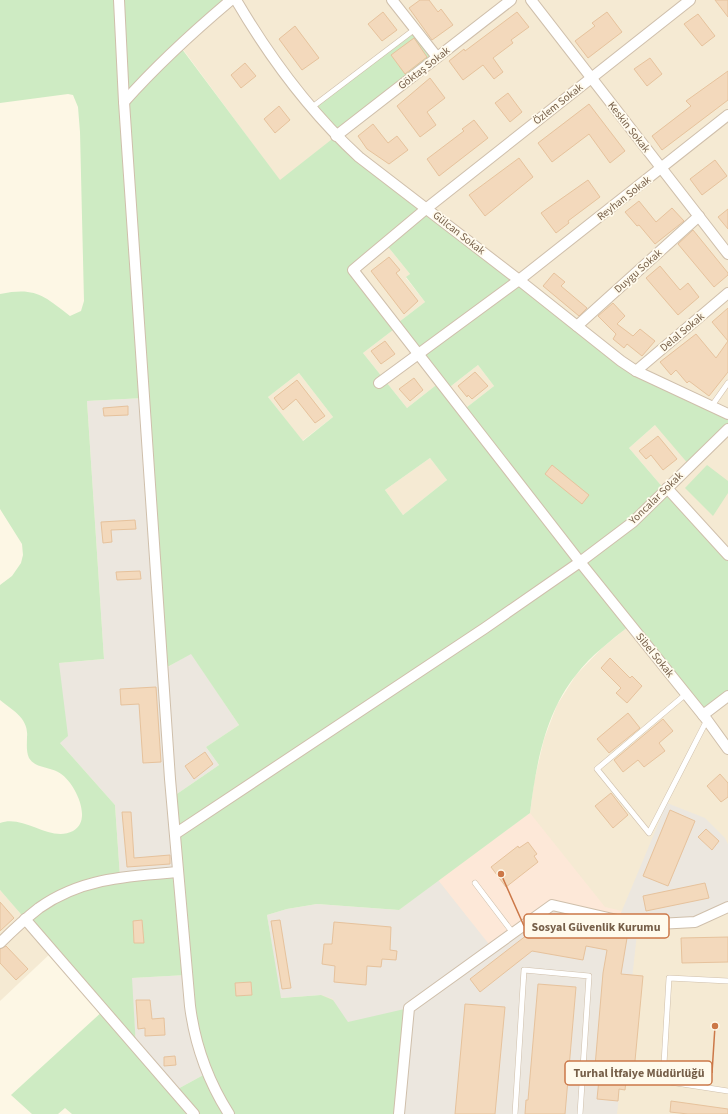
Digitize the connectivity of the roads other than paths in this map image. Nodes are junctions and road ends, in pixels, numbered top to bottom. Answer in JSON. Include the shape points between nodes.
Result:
{"nodes":[{"id":1,"x":119,"y":0,"type":"edge"},
{"id":2,"x":231,"y":0,"type":"edge"},
{"id":3,"x":236,"y":0,"type":"edge"},
{"id":4,"x":392,"y":0,"type":"edge"},
{"id":5,"x":511,"y":0,"type":"edge"},
{"id":6,"x":531,"y":0,"type":"edge"},
{"id":7,"x":690,"y":0,"type":"edge"},
{"id":8,"x":415,"y":29,"type":"junction"},
{"id":9,"x":437,"y":57,"type":"junction"},
{"id":10,"x":591,"y":78,"type":"junction"},
{"id":11,"x":124,"y":102,"type":"junction"},
{"id":12,"x":311,"y":108,"type":"junction"},
{"id":13,"x":728,"y":115,"type":"edge"},
{"id":14,"x":336,"y":136,"type":"junction"},
{"id":15,"x":661,"y":168,"type":"junction"},
{"id":16,"x":427,"y":208,"type":"junction"},
{"id":17,"x":698,"y":216,"type":"junction"},
{"id":18,"x":728,"y":254,"type":"edge"},
{"id":19,"x":519,"y":280,"type":"junction"},
{"id":20,"x":728,"y":293,"type":"edge"},
{"id":21,"x":577,"y":326,"type":"junction"},
{"id":22,"x":418,"y":354,"type":"junction"},
{"id":23,"x":636,"y":371,"type":"junction"},
{"id":24,"x":379,"y":383,"type":"dead end"},
{"id":25,"x":728,"y":383,"type":"edge"},
{"id":26,"x":711,"y":407,"type":"junction"},
{"id":27,"x":728,"y":414,"type":"edge"},
{"id":28,"x":728,"y":429,"type":"edge"},
{"id":29,"x":667,"y":488,"type":"junction"},
{"id":30,"x":727,"y":552,"type":"edge"},
{"id":31,"x":580,"y":562,"type":"junction"},
{"id":32,"x":686,"y":694,"type":"junction"},
{"id":33,"x":728,"y":696,"type":"edge"},
{"id":34,"x":705,"y":718,"type":"junction"},
{"id":35,"x":728,"y":749,"type":"edge"},
{"id":36,"x":175,"y":834,"type":"junction"},
{"id":37,"x":178,"y":872,"type":"junction"},
{"id":38,"x":475,"y":883,"type":"dead end"},
{"id":39,"x":728,"y":907,"type":"edge"},
{"id":40,"x":25,"y":919,"type":"junction"},
{"id":41,"x":513,"y":933,"type":"junction"},
{"id":42,"x":0,"y":943,"type":"edge"},
{"id":43,"x":728,"y":981,"type":"edge"},
{"id":44,"x":728,"y":1091,"type":"edge"},
{"id":45,"x":194,"y":1114,"type":"edge"},
{"id":46,"x":229,"y":1114,"type":"edge"},
{"id":47,"x":399,"y":1114,"type":"edge"},
{"id":48,"x":515,"y":1114,"type":"edge"},
{"id":49,"x":580,"y":1114,"type":"edge"}],
"edges":[{"from":1,"to":11,"type":"street"},
{"from":2,"to":11,"type":"street","via":[[151,71]]},
{"from":3,"to":12,"type":"street","name":"Gülcan Sokak","via":[[270,56]]},
{"from":4,"to":8,"type":"street"},
{"from":5,"to":9,"type":"street","name":"Göktaş Sokak"},
{"from":6,"to":10,"type":"street","name":"Keskin Sokak"},
{"from":7,"to":10,"type":"street","name":"Özlem Sokak"},
{"from":8,"to":9,"type":"street"},
{"from":8,"to":12,"type":"lane"},
{"from":9,"to":14,"type":"street","name":"Göktaş Sokak"},
{"from":10,"to":15,"type":"street","name":"Keskin Sokak"},
{"from":10,"to":16,"type":"street","name":"Özlem Sokak"},
{"from":11,"to":36,"type":"street"},
{"from":12,"to":14,"type":"street","name":"Gülcan Sokak"},
{"from":13,"to":15,"type":"street","name":"Reyhan Sokak"},
{"from":14,"to":16,"type":"street","name":"Gülcan Sokak","via":[[359,157]]},
{"from":15,"to":17,"type":"street","name":"Keskin Sokak"},
{"from":15,"to":19,"type":"street","name":"Reyhan Sokak"},
{"from":16,"to":19,"type":"street","name":"Gülcan Sokak"},
{"from":16,"to":22,"type":"street","name":"Özlem Sokak","via":[[353,270]]},
{"from":17,"to":18,"type":"street","name":"Keskin Sokak"},
{"from":17,"to":21,"type":"street","name":"Duygu Sokak"},
{"from":19,"to":21,"type":"street","name":"Gülcan Sokak"},
{"from":19,"to":22,"type":"street","name":"Reyhan Sokak"},
{"from":20,"to":23,"type":"street","name":"Delal Sokak"},
{"from":21,"to":23,"type":"street","name":"Gülcan Sokak"},
{"from":22,"to":24,"type":"street","name":"Reyhan Sokak"},
{"from":22,"to":31,"type":"street","name":"Sibel Sokak"},
{"from":23,"to":26,"type":"street","name":"Gülcan Sokak"},
{"from":25,"to":26,"type":"lane"},
{"from":26,"to":27,"type":"street","name":"Gülcan Sokak"},
{"from":28,"to":29,"type":"street","name":"Yoncalar Sokak"},
{"from":29,"to":30,"type":"street"},
{"from":29,"to":31,"type":"street","name":"Yoncalar Sokak","via":[[633,522]]},
{"from":31,"to":32,"type":"street","name":"Sibel Sokak"},
{"from":31,"to":36,"type":"street","name":"Yoncalar Sokak"},
{"from":32,"to":34,"type":"street","name":"Sibel Sokak"},
{"from":32,"to":34,"type":"lane","via":[[597,769],[649,833]]},
{"from":33,"to":34,"type":"street"},
{"from":34,"to":35,"type":"street","name":"Sibel Sokak"},
{"from":36,"to":37,"type":"street"},
{"from":37,"to":40,"type":"street","via":[[113,878],[82,886],[51,900]]},
{"from":37,"to":46,"type":"street","via":[[195,1036],[208,1073]]},
{"from":38,"to":41,"type":"lane"},
{"from":39,"to":41,"type":"street","via":[[695,922],[638,925],[552,905]]},
{"from":40,"to":42,"type":"street"},
{"from":40,"to":45,"type":"street"},
{"from":41,"to":47,"type":"street","via":[[409,1008]]},
{"from":43,"to":44,"type":"lane","via":[[669,978],[663,1081]]},
{"from":48,"to":49,"type":"lane","via":[[524,970],[589,976]]}]}
